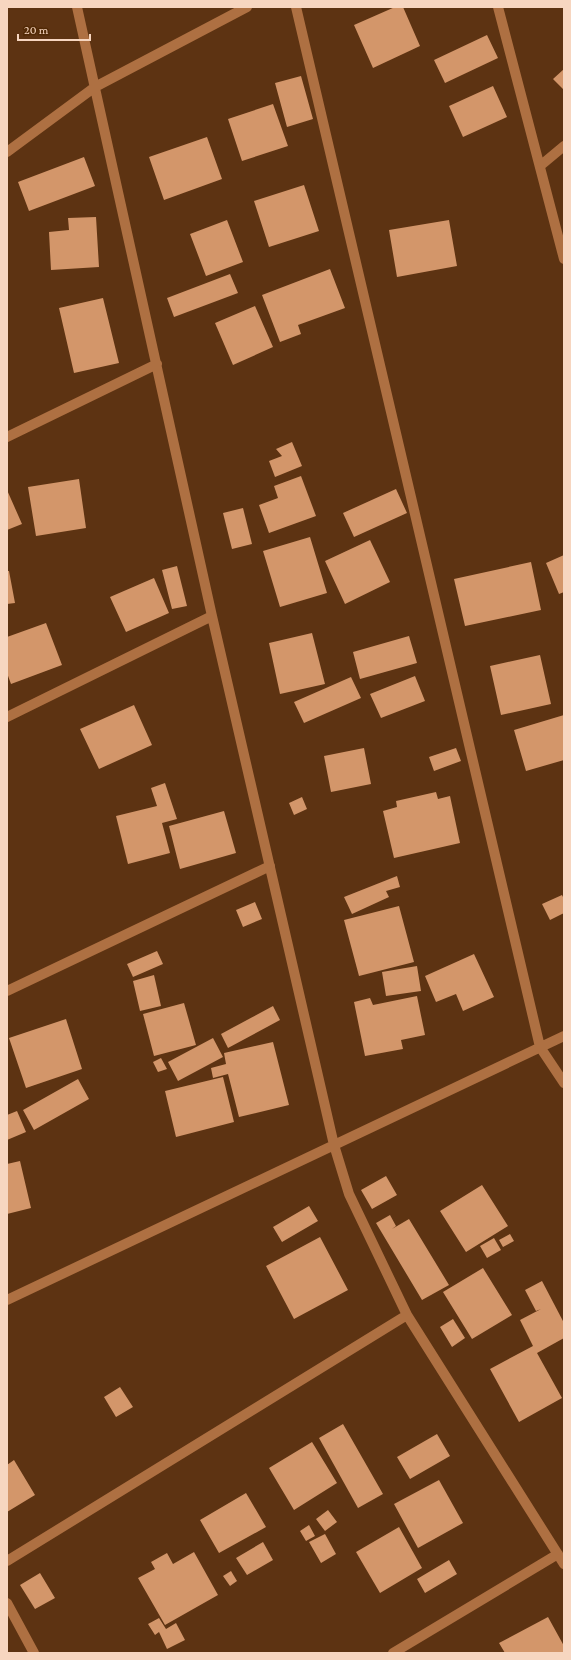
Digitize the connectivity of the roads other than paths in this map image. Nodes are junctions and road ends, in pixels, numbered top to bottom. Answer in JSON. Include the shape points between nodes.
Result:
{"nodes":[{"id":1,"x":77,"y":7,"type":"edge"},
{"id":2,"x":247,"y":7,"type":"edge"},
{"id":3,"x":296,"y":7,"type":"edge"},
{"id":4,"x":498,"y":7,"type":"edge"},
{"id":5,"x":95,"y":86,"type":"junction"},
{"id":6,"x":564,"y":146,"type":"edge"},
{"id":7,"x":7,"y":152,"type":"edge"},
{"id":8,"x":540,"y":166,"type":"junction"},
{"id":9,"x":564,"y":259,"type":"edge"},
{"id":10,"x":157,"y":364,"type":"junction"},
{"id":11,"x":7,"y":437,"type":"edge"},
{"id":12,"x":212,"y":616,"type":"junction"},
{"id":13,"x":7,"y":717,"type":"edge"},
{"id":14,"x":270,"y":866,"type":"junction"},
{"id":15,"x":7,"y":991,"type":"edge"},
{"id":16,"x":564,"y":1036,"type":"edge"},
{"id":17,"x":540,"y":1047,"type":"junction"},
{"id":18,"x":564,"y":1083,"type":"edge"},
{"id":19,"x":334,"y":1145,"type":"junction"},
{"id":20,"x":7,"y":1300,"type":"edge"},
{"id":21,"x":407,"y":1315,"type":"junction"},
{"id":22,"x":558,"y":1554,"type":"junction"},
{"id":23,"x":7,"y":1561,"type":"edge"},
{"id":24,"x":564,"y":1564,"type":"edge"},
{"id":25,"x":7,"y":1603,"type":"edge"},
{"id":26,"x":34,"y":1653,"type":"edge"},
{"id":27,"x":393,"y":1653,"type":"edge"}],
"edges":[{"from":1,"to":5,"type":"street"},
{"from":2,"to":5,"type":"street"},
{"from":3,"to":17,"type":"street"},
{"from":4,"to":8,"type":"street"},
{"from":5,"to":7,"type":"street"},
{"from":5,"to":10,"type":"street"},
{"from":6,"to":8,"type":"street"},
{"from":8,"to":9,"type":"street"},
{"from":10,"to":11,"type":"street"},
{"from":10,"to":12,"type":"street"},
{"from":12,"to":13,"type":"street"},
{"from":12,"to":14,"type":"street"},
{"from":14,"to":15,"type":"street"},
{"from":14,"to":19,"type":"street"},
{"from":16,"to":17,"type":"street"},
{"from":17,"to":18,"type":"street"},
{"from":17,"to":19,"type":"street"},
{"from":19,"to":20,"type":"street"},
{"from":19,"to":21,"type":"street","via":[[349,1194]]},
{"from":21,"to":22,"type":"street"},
{"from":21,"to":23,"type":"street"},
{"from":22,"to":24,"type":"street"},
{"from":22,"to":27,"type":"street"},
{"from":25,"to":26,"type":"street"}]}
